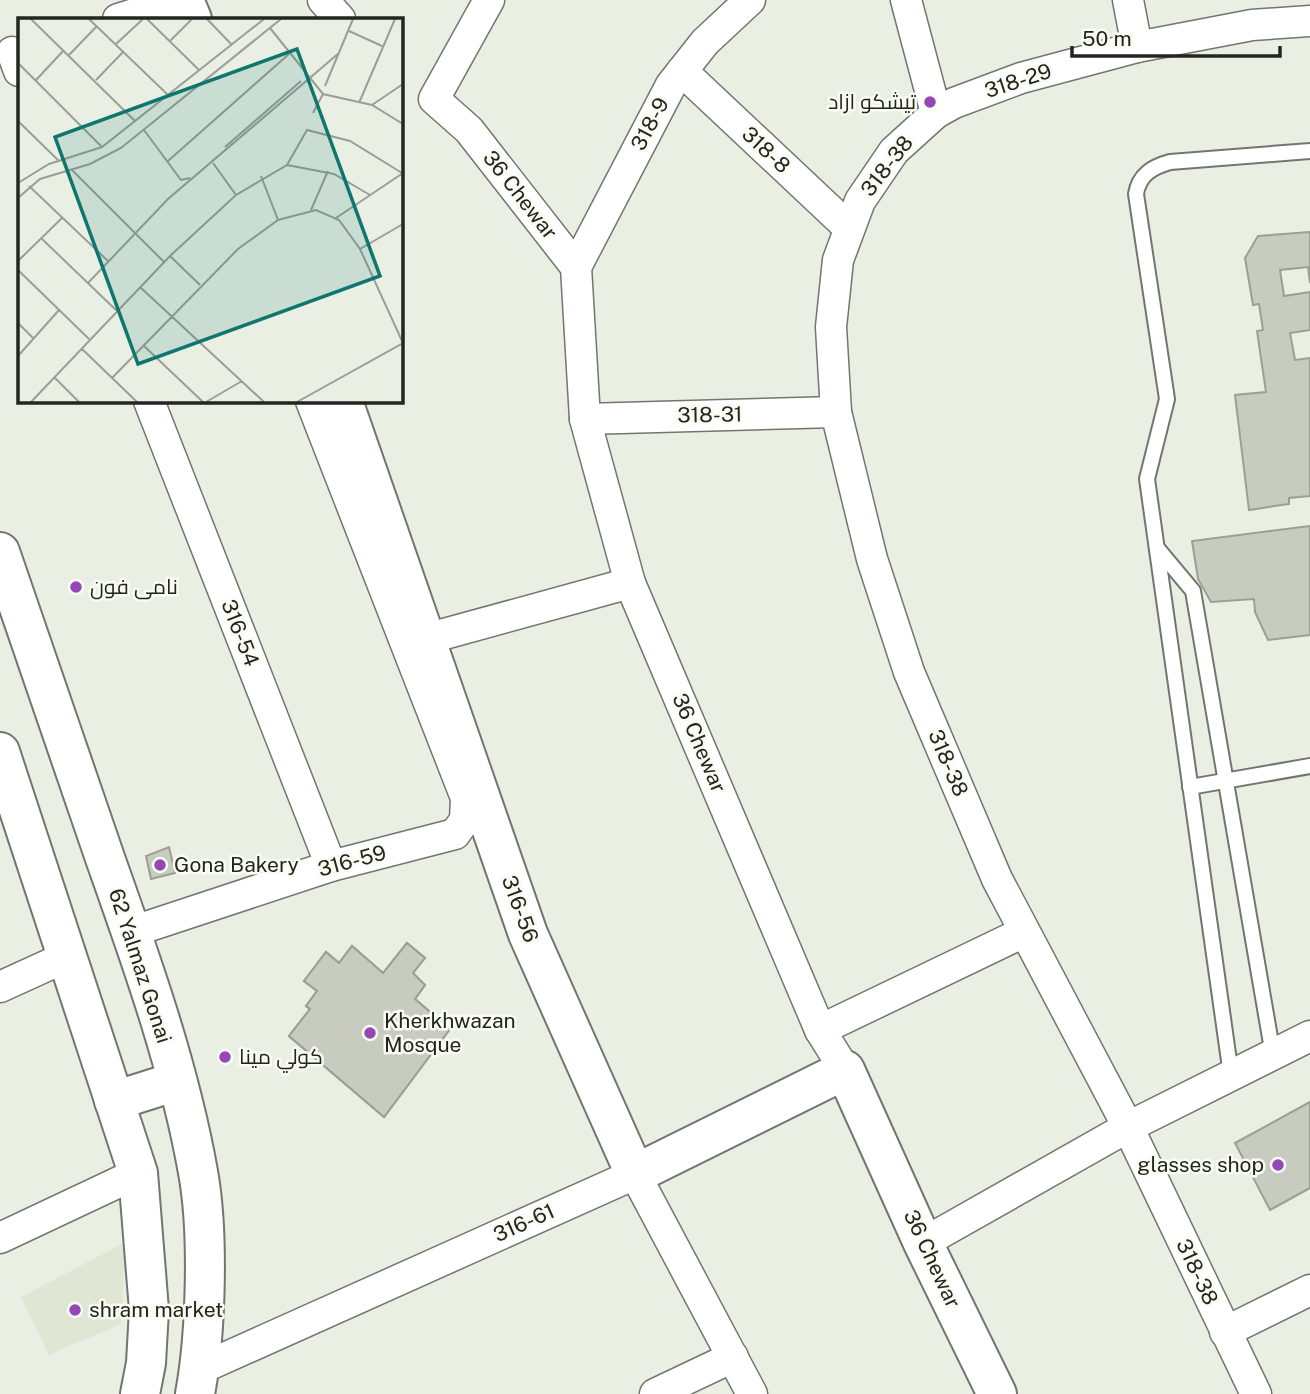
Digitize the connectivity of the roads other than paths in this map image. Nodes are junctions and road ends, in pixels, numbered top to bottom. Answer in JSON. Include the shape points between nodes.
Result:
{"nodes":[{"id":1,"x":323,"y":0,"type":"edge"},
{"id":2,"x":489,"y":0,"type":"edge"},
{"id":3,"x":750,"y":0,"type":"edge"},
{"id":4,"x":906,"y":0,"type":"edge"},
{"id":5,"x":1128,"y":0,"type":"edge"},
{"id":6,"x":176,"y":9,"type":"edge"},
{"id":7,"x":124,"y":18,"type":"edge"},
{"id":8,"x":339,"y":18,"type":"edge"},
{"id":9,"x":1310,"y":21,"type":"edge"},
{"id":10,"x":1137,"y":47,"type":"junction"},
{"id":11,"x":682,"y":71,"type":"junction"},
{"id":12,"x":936,"y":113,"type":"junction"},
{"id":13,"x":1310,"y":151,"type":"edge"},
{"id":14,"x":849,"y":228,"type":"junction"},
{"id":15,"x":576,"y":267,"type":"junction"},
{"id":16,"x":149,"y":402,"type":"edge"},
{"id":17,"x":311,"y":402,"type":"edge"},
{"id":18,"x":343,"y":402,"type":"edge"},
{"id":19,"x":836,"y":412,"type":"junction"},
{"id":20,"x":585,"y":419,"type":"junction"},
{"id":21,"x":1156,"y":547,"type":"junction"},
{"id":22,"x":0,"y":552,"type":"edge"},
{"id":23,"x":631,"y":583,"type":"junction"},
{"id":24,"x":426,"y":639,"type":"junction"},
{"id":25,"x":0,"y":752,"type":"edge"},
{"id":26,"x":1310,"y":766,"type":"edge"},
{"id":27,"x":1226,"y":779,"type":"junction"},
{"id":28,"x":1190,"y":787,"type":"junction"},
{"id":29,"x":331,"y":866,"type":"junction"},
{"id":30,"x":131,"y":932,"type":"junction"},
{"id":31,"x":1024,"y":932,"type":"junction"},
{"id":32,"x":68,"y":956,"type":"junction"},
{"id":33,"x":0,"y":987,"type":"edge"},
{"id":34,"x":820,"y":1030,"type":"junction"},
{"id":35,"x":1310,"y":1036,"type":"edge"},
{"id":36,"x":1273,"y":1055,"type":"junction"},
{"id":37,"x":845,"y":1070,"type":"junction"},
{"id":38,"x":1231,"y":1075,"type":"junction"},
{"id":39,"x":177,"y":1081,"type":"junction"},
{"id":40,"x":114,"y":1101,"type":"junction"},
{"id":41,"x":1128,"y":1127,"type":"junction"},
{"id":42,"x":138,"y":1173,"type":"junction"},
{"id":43,"x":635,"y":1174,"type":"junction"},
{"id":44,"x":0,"y":1238,"type":"edge"},
{"id":45,"x":923,"y":1243,"type":"junction"},
{"id":46,"x":1310,"y":1290,"type":"edge"},
{"id":47,"x":1225,"y":1332,"type":"junction"},
{"id":48,"x":733,"y":1357,"type":"junction"},
{"id":49,"x":197,"y":1381,"type":"edge"},
{"id":50,"x":140,"y":1394,"type":"edge"},
{"id":51,"x":655,"y":1394,"type":"edge"},
{"id":52,"x":752,"y":1394,"type":"edge"},
{"id":53,"x":997,"y":1394,"type":"edge"},
{"id":54,"x":1256,"y":1394,"type":"edge"}],
"edges":[{"from":1,"to":8,"type":"street"},
{"from":2,"to":15,"type":"street","name":"36 Chewar","via":[[435,99],[468,130]]},
{"from":3,"to":11,"type":"street","name":"318-9"},
{"from":4,"to":12,"type":"street"},
{"from":5,"to":10,"type":"street"},
{"from":6,"to":7,"type":"street"},
{"from":9,"to":10,"type":"street","name":"318-29","via":[[1252,25]]},
{"from":10,"to":12,"type":"street","name":"318-29","via":[[1021,78]]},
{"from":11,"to":14,"type":"street","name":"318-8"},
{"from":11,"to":15,"type":"street","name":"318-9","via":[[648,125]]},
{"from":12,"to":14,"type":"street","name":"318-38","via":[[903,142],[874,177]]},
{"from":13,"to":21,"type":"lane","via":[[1170,162],[1149,171],[1138,185],[1136,206],[1167,399],[1147,479]]},
{"from":14,"to":19,"type":"street","name":"318-38","via":[[838,260],[831,327]]},
{"from":15,"to":20,"type":"street","name":"36 Chewar"},
{"from":16,"to":29,"type":"street","name":"316-54"},
{"from":17,"to":29,"type":"street","name":"316-59","via":[[466,798],[465,820],[456,834]]},
{"from":18,"to":24,"type":"main road","name":"316-56"},
{"from":19,"to":20,"type":"street","name":"318-31"},
{"from":19,"to":31,"type":"street","name":"318-38","via":[[872,559],[909,671]]},
{"from":20,"to":23,"type":"street","name":"36 Chewar"},
{"from":21,"to":27,"type":"lane","via":[[1193,591]]},
{"from":21,"to":28,"type":"lane"},
{"from":22,"to":30,"type":"main road","name":"62 Yalmaz Gonai"},
{"from":23,"to":24,"type":"street"},
{"from":23,"to":34,"type":"street","name":"36 Chewar"},
{"from":24,"to":43,"type":"main road","name":"316-56","via":[[528,934]]},
{"from":25,"to":32,"type":"main road"},
{"from":26,"to":27,"type":"lane"},
{"from":27,"to":28,"type":"lane"},
{"from":27,"to":36,"type":"lane"},
{"from":28,"to":38,"type":"lane"},
{"from":29,"to":30,"type":"street","name":"316-59"},
{"from":30,"to":39,"type":"main road","name":"62 Yalmaz Gonai"},
{"from":31,"to":34,"type":"street"},
{"from":31,"to":41,"type":"street","name":"318-38"},
{"from":32,"to":33,"type":"street"},
{"from":32,"to":40,"type":"main road"},
{"from":34,"to":37,"type":"street","name":"36 Chewar"},
{"from":35,"to":36,"type":"street"},
{"from":36,"to":38,"type":"street"},
{"from":37,"to":43,"type":"main road","name":"316-61"},
{"from":37,"to":45,"type":"main road","name":"36 Chewar"},
{"from":38,"to":41,"type":"street"},
{"from":39,"to":40,"type":"main road"},
{"from":39,"to":49,"type":"main road","name":"62 Yalmaz Gonai","via":[[199,1175],[204,1266]]},
{"from":40,"to":42,"type":"main road"},
{"from":41,"to":45,"type":"street"},
{"from":41,"to":47,"type":"street","name":"318-38"},
{"from":42,"to":44,"type":"street"},
{"from":42,"to":50,"type":"main road","via":[[149,1310]]},
{"from":43,"to":48,"type":"street","name":"316-56"},
{"from":43,"to":49,"type":"street","name":"316-61"},
{"from":45,"to":53,"type":"main road","name":"36 Chewar"},
{"from":46,"to":47,"type":"street"},
{"from":47,"to":54,"type":"street","name":"318-38"},
{"from":48,"to":51,"type":"street"},
{"from":48,"to":52,"type":"street","name":"316-56"}]}
